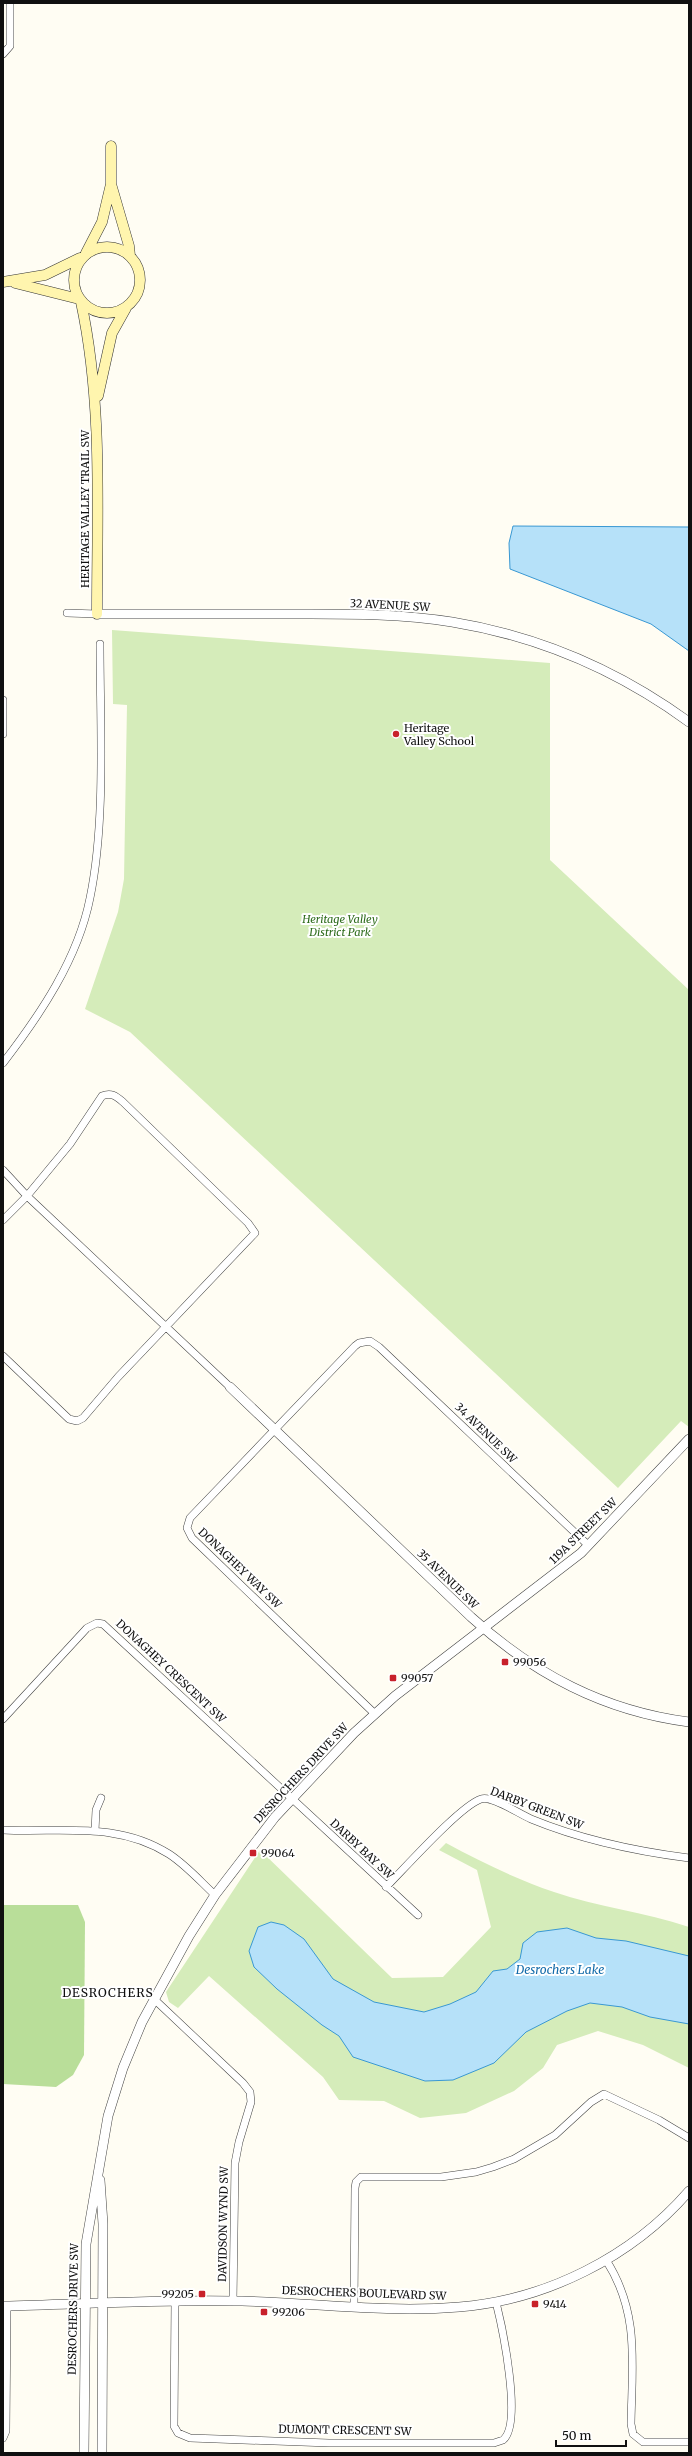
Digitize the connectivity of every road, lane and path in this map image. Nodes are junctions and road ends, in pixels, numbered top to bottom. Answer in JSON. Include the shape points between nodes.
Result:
{"nodes":[{"id":1,"x":10,"y":3,"type":"edge"},
{"id":2,"x":3,"y":54,"type":"edge"},
{"id":3,"x":111,"y":146,"type":"dead end"},
{"id":4,"x":110,"y":184,"type":"junction"},
{"id":5,"x":84,"y":255,"type":"junction"},
{"id":6,"x":130,"y":256,"type":"junction"},
{"id":7,"x":6,"y":282,"type":"edge"},
{"id":8,"x":80,"y":300,"type":"junction"},
{"id":9,"x":128,"y":306,"type":"junction"},
{"id":10,"x":96,"y":404,"type":"junction"},
{"id":11,"x":67,"y":613,"type":"dead end"},
{"id":12,"x":97,"y":614,"type":"junction"},
{"id":13,"x":100,"y":644,"type":"dead end"},
{"id":14,"x":3,"y":700,"type":"edge"},
{"id":15,"x":689,"y":722,"type":"edge"},
{"id":16,"x":3,"y":734,"type":"edge"},
{"id":17,"x":3,"y":1063,"type":"edge"},
{"id":18,"x":3,"y":1170,"type":"edge"},
{"id":19,"x":27,"y":1196,"type":"junction"},
{"id":20,"x":3,"y":1220,"type":"edge"},
{"id":21,"x":167,"y":1327,"type":"junction"},
{"id":22,"x":3,"y":1356,"type":"edge"},
{"id":23,"x":230,"y":1387,"type":"joint"},
{"id":24,"x":274,"y":1430,"type":"junction"},
{"id":25,"x":689,"y":1439,"type":"edge"},
{"id":26,"x":588,"y":1545,"type":"junction"},
{"id":27,"x":483,"y":1628,"type":"junction"},
{"id":28,"x":375,"y":1714,"type":"junction"},
{"id":29,"x":3,"y":1719,"type":"edge"},
{"id":30,"x":689,"y":1722,"type":"edge"},
{"id":31,"x":101,"y":1798,"type":"dead end"},
{"id":32,"x":291,"y":1798,"type":"junction"},
{"id":33,"x":3,"y":1830,"type":"edge"},
{"id":34,"x":95,"y":1830,"type":"junction"},
{"id":35,"x":689,"y":1858,"type":"edge"},
{"id":36,"x":386,"y":1887,"type":"junction"},
{"id":37,"x":215,"y":1894,"type":"junction"},
{"id":38,"x":418,"y":1915,"type":"dead end"},
{"id":39,"x":154,"y":1999,"type":"junction"},
{"id":40,"x":689,"y":2138,"type":"edge"},
{"id":41,"x":100,"y":2167,"type":"junction"},
{"id":42,"x":689,"y":2191,"type":"edge"},
{"id":43,"x":606,"y":2260,"type":"junction"},
{"id":44,"x":175,"y":2301,"type":"junction"},
{"id":45,"x":233,"y":2301,"type":"junction"},
{"id":46,"x":496,"y":2302,"type":"junction"},
{"id":47,"x":103,"y":2303,"type":"junction"},
{"id":48,"x":85,"y":2304,"type":"junction"},
{"id":49,"x":5,"y":2306,"type":"edge"},
{"id":50,"x":354,"y":2306,"type":"junction"},
{"id":51,"x":3,"y":2438,"type":"edge"},
{"id":52,"x":689,"y":2442,"type":"edge"},
{"id":53,"x":84,"y":2453,"type":"edge"},
{"id":54,"x":102,"y":2453,"type":"edge"}],
"edges":[{"from":1,"to":2,"type":"street","via":[[10,46]]},
{"from":3,"to":4,"type":"main road"},
{"from":4,"to":5,"type":"main road","via":[[102,222]]},
{"from":4,"to":6,"type":"main road"},
{"from":5,"to":6,"type":"main road","via":[[93,249],[109,246]]},
{"from":5,"to":7,"type":"main road","via":[[53,272]]},
{"from":5,"to":8,"type":"main road","via":[[74,273],[75,291]]},
{"from":6,"to":9,"type":"main road","via":[[139,272],[140,282],[138,291]]},
{"from":7,"to":8,"type":"main road"},
{"from":8,"to":9,"type":"main road","via":[[99,312],[119,311]]},
{"from":8,"to":10,"type":"main road","name":"HERITAGE VALLEY TRAIL SW","via":[[92,354]]},
{"from":9,"to":10,"type":"main road","name":"HERITAGE VALLEY TRAIL SW","via":[[112,333]]},
{"from":10,"to":12,"type":"main road","name":"HERITAGE VALLEY TRAIL SW"},
{"from":11,"to":12,"type":"street","name":"32 AVENUE SW"},
{"from":12,"to":15,"type":"street","name":"32 AVENUE SW","via":[[372,614],[451,621],[512,636],[588,662],[639,689]]},
{"from":13,"to":17,"type":"street","via":[[100,794],[90,899],[58,982]]},
{"from":14,"to":16,"type":"street"},
{"from":18,"to":19,"type":"street"},
{"from":19,"to":20,"type":"street"},
{"from":19,"to":21,"type":"street"},
{"from":19,"to":21,"type":"street","via":[[70,1144],[102,1096],[116,1096],[248,1223],[255,1233]]},
{"from":21,"to":22,"type":"street","via":[[118,1377],[83,1418],[77,1421],[69,1419]]},
{"from":21,"to":23,"type":"street"},
{"from":23,"to":24,"type":"street","name":"35 AVENUE SW"},
{"from":24,"to":26,"type":"street","name":"34 AVENUE SW","via":[[355,1346],[370,1341]]},
{"from":24,"to":27,"type":"street","name":"35 AVENUE SW"},
{"from":24,"to":28,"type":"street","name":"DONAGHEY WAY SW","via":[[190,1518],[187,1528],[189,1533]]},
{"from":25,"to":26,"type":"street","name":"119A STREET SW"},
{"from":26,"to":27,"type":"street","name":"119A STREET SW","via":[[557,1573]]},
{"from":27,"to":28,"type":"street","name":"DESROCHERS DRIVE SW"},
{"from":27,"to":30,"type":"street","name":"35 AVENUE SW","via":[[526,1662],[568,1687],[623,1709]]},
{"from":28,"to":32,"type":"street","name":"DESROCHERS DRIVE SW"},
{"from":29,"to":32,"type":"street","name":"DONAGHEY CRESCENT SW","via":[[87,1628],[97,1623],[103,1624]]},
{"from":31,"to":34,"type":"street","via":[[96,1810]]},
{"from":32,"to":36,"type":"street","name":"DARBY BAY SW"},
{"from":32,"to":37,"type":"street","name":"DESROCHERS DRIVE SW"},
{"from":33,"to":34,"type":"street"},
{"from":34,"to":37,"type":"street","via":[[126,1834],[154,1846],[178,1861]]},
{"from":35,"to":36,"type":"street","name":"DARBY GREEN SW","via":[[624,1848],[577,1836],[483,1798],[455,1819]]},
{"from":36,"to":38,"type":"street","name":"DARBY BAY SW"},
{"from":37,"to":39,"type":"street","name":"DESROCHERS DRIVE SW"},
{"from":39,"to":41,"type":"street","name":"DESROCHERS DRIVE SW","via":[[136,2035],[115,2091]]},
{"from":39,"to":45,"type":"street","name":"DAVIDSON WYND SW","via":[[248,2088],[251,2094],[235,2162]]},
{"from":40,"to":50,"type":"street","via":[[659,2120],[604,2094],[590,2102],[555,2135],[514,2159],[493,2167],[441,2178],[361,2176],[355,2188]]},
{"from":41,"to":47,"type":"street","name":"DESROCHERS DRIVE SW"},
{"from":41,"to":48,"type":"street","name":"DESROCHERS DRIVE SW","via":[[86,2244]]},
{"from":42,"to":43,"type":"street","name":"DESROCHERS BOULEVARD SW","via":[[658,2221]]},
{"from":43,"to":46,"type":"street","name":"DESROCHERS BOULEVARD SW","via":[[550,2286]]},
{"from":43,"to":52,"type":"street","via":[[622,2290],[630,2316],[633,2434],[644,2442]]},
{"from":44,"to":45,"type":"street","name":"DESROCHERS BOULEVARD SW"},
{"from":44,"to":46,"type":"street","name":"DUMONT CRESCENT SW","via":[[174,2426],[178,2434],[190,2438],[329,2443],[494,2443],[503,2440],[510,2428],[510,2377]]},
{"from":44,"to":47,"type":"street","name":"DESROCHERS BOULEVARD SW"},
{"from":45,"to":50,"type":"street","name":"DESROCHERS BOULEVARD SW"},
{"from":46,"to":50,"type":"street","name":"DESROCHERS BOULEVARD SW","via":[[431,2309]]},
{"from":47,"to":48,"type":"street","name":"DESROCHERS BOULEVARD SW"},
{"from":47,"to":54,"type":"street","name":"DESROCHERS DRIVE SW"},
{"from":48,"to":49,"type":"street","name":"DESROCHERS BOULEVARD SW"},
{"from":48,"to":53,"type":"street","name":"DESROCHERS DRIVE SW"},
{"from":49,"to":51,"type":"street","via":[[6,2431]]}]}
